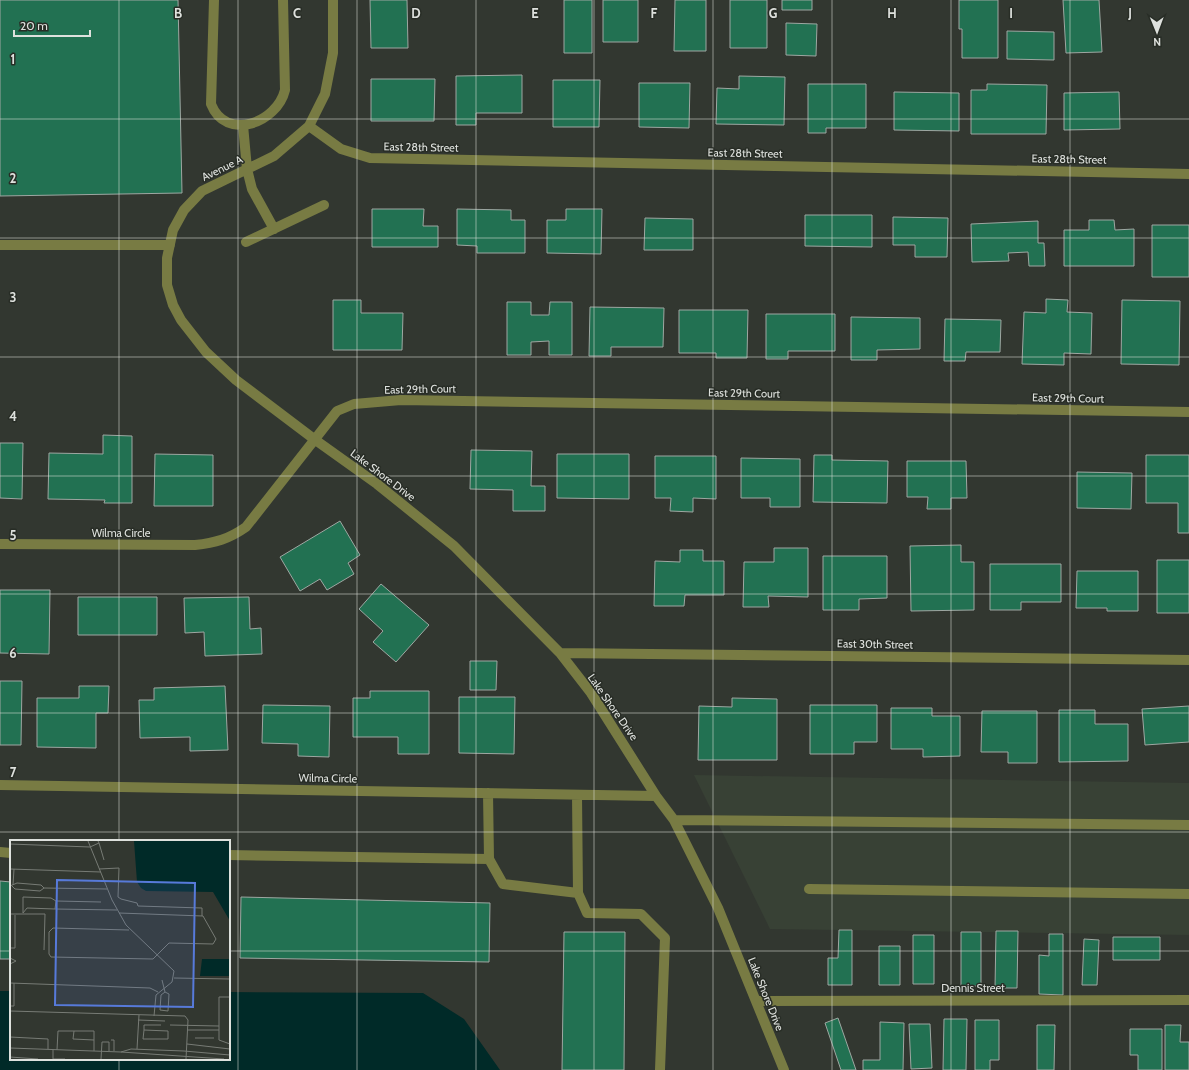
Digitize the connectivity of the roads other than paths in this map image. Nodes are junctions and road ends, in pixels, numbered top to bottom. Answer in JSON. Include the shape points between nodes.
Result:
{"nodes":[{"id":1,"x":214,"y":0,"type":"edge"},
{"id":2,"x":283,"y":0,"type":"edge"},
{"id":3,"x":333,"y":0,"type":"edge"},
{"id":4,"x":243,"y":125,"type":"junction"},
{"id":5,"x":309,"y":126,"type":"junction"},
{"id":6,"x":247,"y":169,"type":"junction"},
{"id":7,"x":1189,"y":174,"type":"edge"},
{"id":8,"x":324,"y":205,"type":"dead end"},
{"id":9,"x":274,"y":229,"type":"junction"},
{"id":10,"x":246,"y":242,"type":"dead end"},
{"id":11,"x":0,"y":245,"type":"edge"},
{"id":12,"x":170,"y":245,"type":"junction"},
{"id":13,"x":1189,"y":412,"type":"edge"},
{"id":14,"x":314,"y":439,"type":"junction"},
{"id":15,"x":0,"y":544,"type":"edge"},
{"id":16,"x":560,"y":653,"type":"junction"},
{"id":17,"x":1189,"y":660,"type":"edge"},
{"id":18,"x":0,"y":785,"type":"edge"},
{"id":19,"x":488,"y":793,"type":"junction"},
{"id":20,"x":577,"y":795,"type":"junction"},
{"id":21,"x":656,"y":796,"type":"junction"},
{"id":22,"x":674,"y":820,"type":"junction"},
{"id":23,"x":1189,"y":825,"type":"edge"},
{"id":24,"x":0,"y":852,"type":"edge"},
{"id":25,"x":10,"y":853,"type":"edge"},
{"id":26,"x":230,"y":855,"type":"edge"},
{"id":27,"x":489,"y":859,"type":"junction"},
{"id":28,"x":809,"y":889,"type":"dead end"},
{"id":29,"x":578,"y":893,"type":"junction"},
{"id":30,"x":1189,"y":894,"type":"edge"},
{"id":31,"x":1189,"y":1000,"type":"edge"},
{"id":32,"x":756,"y":1001,"type":"junction"},
{"id":33,"x":660,"y":1070,"type":"edge"},
{"id":34,"x":784,"y":1070,"type":"edge"}],
"edges":[{"from":1,"to":4,"type":"street","via":[[211,104],[214,113],[223,120]]},
{"from":2,"to":4,"type":"street","via":[[285,90],[282,100],[269,116]]},
{"from":3,"to":5,"type":"street","name":"Avenue A","via":[[333,53],[325,94]]},
{"from":4,"to":6,"type":"street"},
{"from":5,"to":6,"type":"street","name":"Avenue A","via":[[274,156]]},
{"from":5,"to":7,"type":"street","name":"East 28th Street","via":[[341,149],[370,158]]},
{"from":6,"to":9,"type":"street","via":[[252,189]]},
{"from":6,"to":12,"type":"street","name":"Avenue A","via":[[202,191],[184,210],[173,230]]},
{"from":8,"to":9,"type":"street"},
{"from":9,"to":10,"type":"street"},
{"from":11,"to":12,"type":"street"},
{"from":12,"to":14,"type":"street","name":"Avenue A","via":[[167,258],[167,285],[181,320],[206,352],[236,380]]},
{"from":13,"to":14,"type":"street","name":"East 29th Court","via":[[401,400],[354,404],[337,411]]},
{"from":14,"to":15,"type":"street","name":"Wilma Circle","via":[[246,528],[214,544]]},
{"from":14,"to":16,"type":"street","name":"Lake Shore Drive","via":[[378,484],[454,546]]},
{"from":16,"to":17,"type":"street","name":"East 30th Street"},
{"from":16,"to":21,"type":"street","name":"Lake Shore Drive","via":[[591,693]]},
{"from":18,"to":19,"type":"street","name":"Wilma Circle"},
{"from":19,"to":20,"type":"street","name":"Wilma Circle"},
{"from":19,"to":27,"type":"street"},
{"from":20,"to":21,"type":"street","name":"Wilma Circle"},
{"from":20,"to":29,"type":"street"},
{"from":21,"to":22,"type":"street","name":"Lake Shore Drive"},
{"from":22,"to":23,"type":"street"},
{"from":22,"to":32,"type":"street","name":"Lake Shore Drive","via":[[718,908]]},
{"from":24,"to":25,"type":"street"},
{"from":26,"to":27,"type":"street"},
{"from":27,"to":29,"type":"street","via":[[503,884]]},
{"from":28,"to":30,"type":"street"},
{"from":29,"to":33,"type":"street","via":[[587,913],[641,914],[665,938]]},
{"from":31,"to":32,"type":"street","name":"Dennis Street"},
{"from":32,"to":34,"type":"street","name":"Lake Shore Drive"}]}
